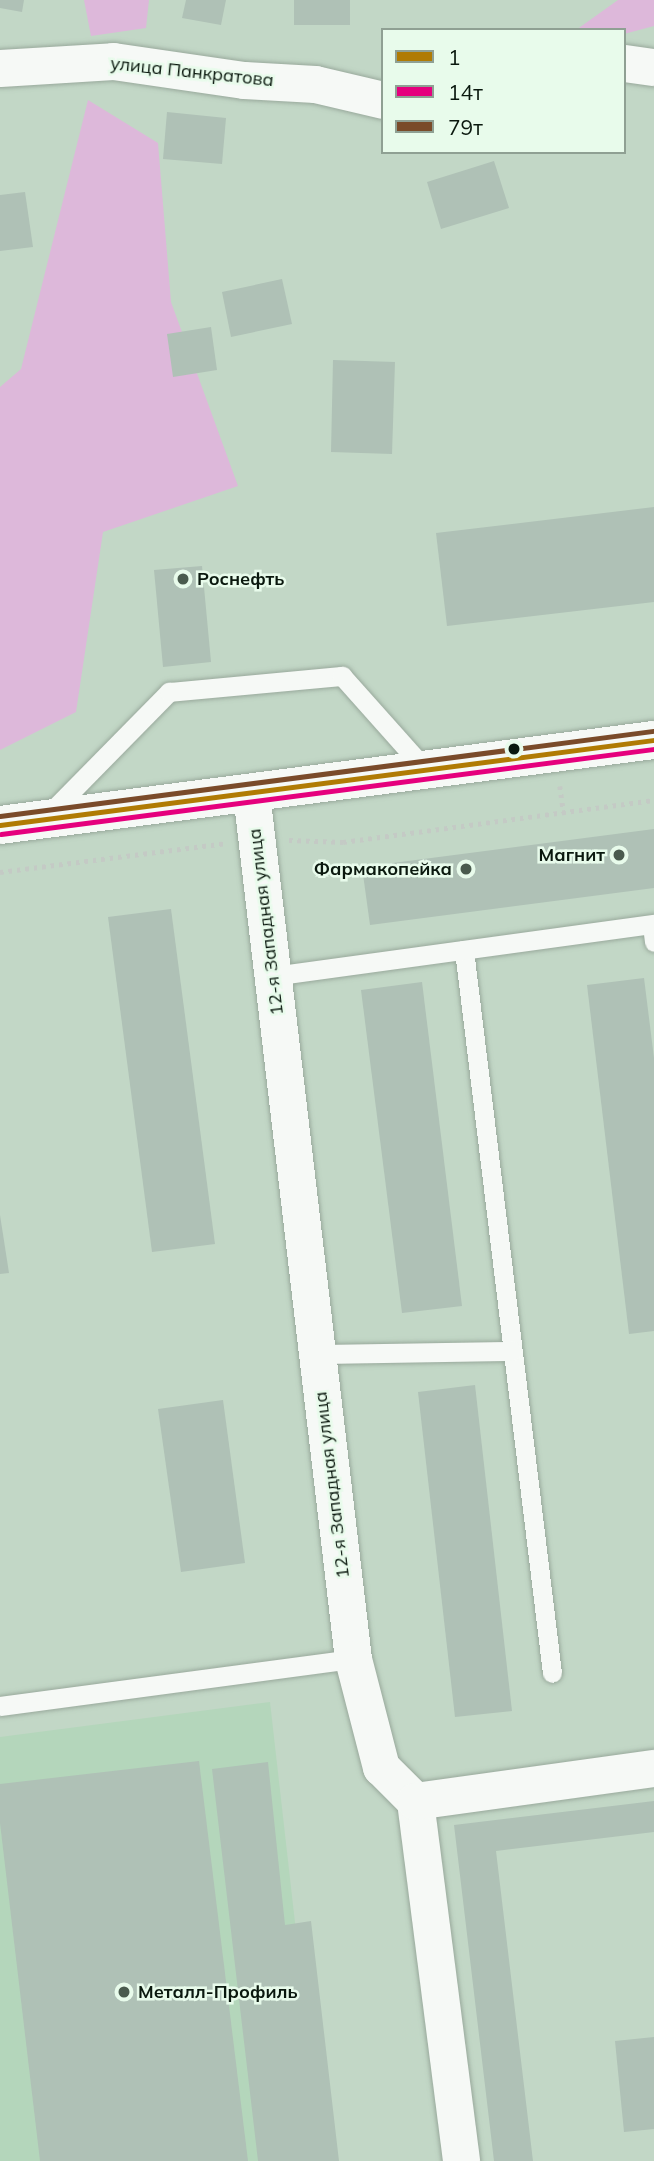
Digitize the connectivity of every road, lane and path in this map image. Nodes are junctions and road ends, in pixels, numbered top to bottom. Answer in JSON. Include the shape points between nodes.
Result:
{"nodes":[{"id":1,"x":626,"y":63,"type":"edge"},
{"id":2,"x":654,"y":67,"type":"edge"},
{"id":3,"x":0,"y":68,"type":"edge"},
{"id":4,"x":381,"y":100,"type":"edge"},
{"id":5,"x":654,"y":740,"type":"edge"},
{"id":6,"x":425,"y":769,"type":"junction"},
{"id":7,"x":560,"y":786,"type":"dead end"},
{"id":8,"x":251,"y":793,"type":"junction"},
{"id":9,"x":654,"y":800,"type":"edge"},
{"id":10,"x":564,"y":813,"type":"junction"},
{"id":11,"x":42,"y":821,"type":"junction"},
{"id":12,"x":0,"y":825,"type":"edge"},
{"id":13,"x":256,"y":839,"type":"junction"},
{"id":14,"x":0,"y":872,"type":"edge"},
{"id":15,"x":653,"y":930,"type":"edge"},
{"id":16,"x":464,"y":950,"type":"junction"},
{"id":17,"x":272,"y":976,"type":"junction"},
{"id":18,"x":512,"y":1351,"type":"junction"},
{"id":19,"x":316,"y":1354,"type":"junction"},
{"id":20,"x":353,"y":1659,"type":"junction"},
{"id":21,"x":552,"y":1673,"type":"dead end"},
{"id":22,"x":0,"y":1706,"type":"edge"},
{"id":23,"x":654,"y":1768,"type":"edge"},
{"id":24,"x":415,"y":1801,"type":"junction"},
{"id":25,"x":461,"y":2161,"type":"edge"}],
"edges":[{"from":1,"to":2,"type":"street"},
{"from":3,"to":4,"type":"street","name":"улица Панкратова","via":[[113,61],[244,80],[315,84]]},
{"from":5,"to":6,"type":"street"},
{"from":6,"to":8,"type":"street"},
{"from":6,"to":11,"type":"lane","via":[[342,676],[169,692]]},
{"from":7,"to":10,"type":"path"},
{"from":8,"to":11,"type":"street"},
{"from":8,"to":13,"type":"street","name":"12-я Западная улица"},
{"from":9,"to":10,"type":"path"},
{"from":10,"to":13,"type":"path","via":[[342,842]]},
{"from":11,"to":12,"type":"street"},
{"from":13,"to":14,"type":"path"},
{"from":13,"to":17,"type":"street","name":"12-я Западная улица"},
{"from":15,"to":16,"type":"lane"},
{"from":16,"to":17,"type":"lane"},
{"from":16,"to":18,"type":"lane"},
{"from":17,"to":19,"type":"street","name":"12-я Западная улица"},
{"from":18,"to":19,"type":"lane"},
{"from":18,"to":21,"type":"lane"},
{"from":19,"to":20,"type":"street","name":"12-я Западная улица"},
{"from":20,"to":22,"type":"lane"},
{"from":20,"to":24,"type":"street","name":"12-я Западная улица","via":[[382,1767]]},
{"from":23,"to":24,"type":"street"},
{"from":24,"to":25,"type":"street"}]}
